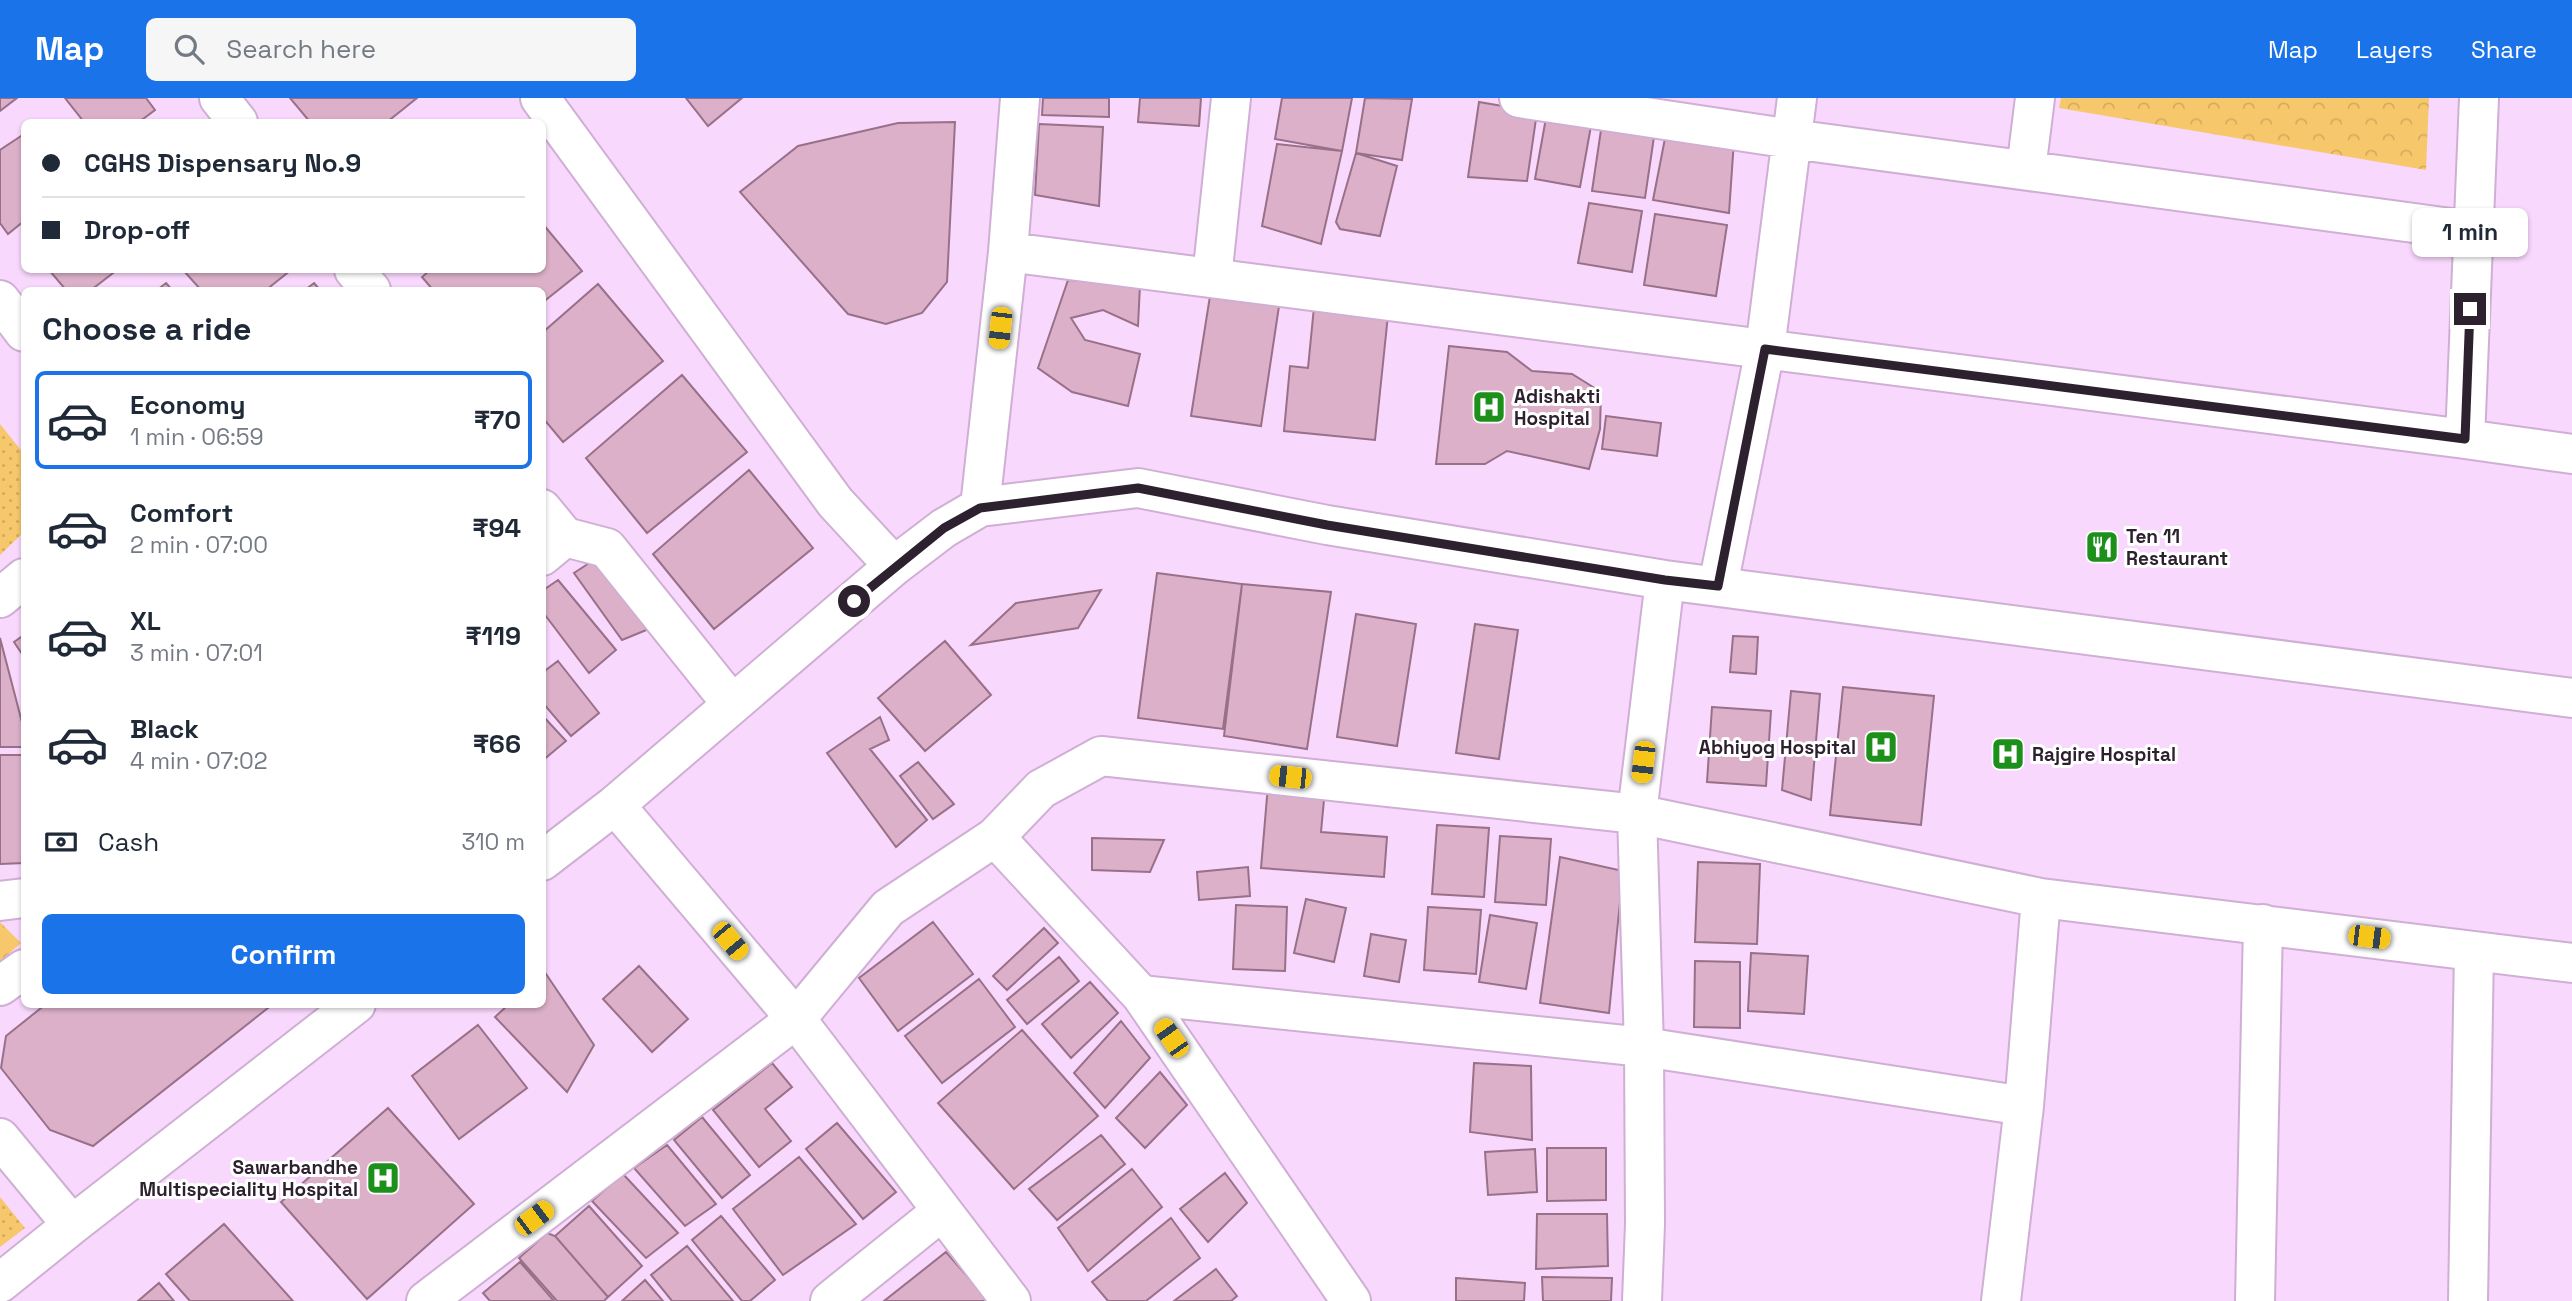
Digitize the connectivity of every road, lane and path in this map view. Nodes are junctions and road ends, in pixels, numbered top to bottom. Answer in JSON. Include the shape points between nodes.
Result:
{"nodes":[{"id":1,"x":219,"y":98,"type":"edge"},
{"id":2,"x":540,"y":98,"type":"edge"},
{"id":3,"x":1020,"y":98,"type":"edge"},
{"id":4,"x":1231,"y":98,"type":"edge"},
{"id":5,"x":1518,"y":98,"type":"edge"},
{"id":6,"x":1797,"y":98,"type":"edge"},
{"id":7,"x":2035,"y":98,"type":"edge"},
{"id":8,"x":2479,"y":98,"type":"edge"},
{"id":9,"x":1562,"y":101,"type":"edge"},
{"id":10,"x":236,"y":119,"type":"edge"},
{"id":11,"x":1792,"y":139,"type":"junction"},
{"id":12,"x":2026,"y":170,"type":"junction"},
{"id":13,"x":2473,"y":230,"type":"junction"},
{"id":14,"x":1008,"y":252,"type":"junction"},
{"id":15,"x":357,"y":273,"type":"edge"},
{"id":16,"x":1212,"y":278,"type":"junction"},
{"id":17,"x":368,"y":287,"type":"edge"},
{"id":18,"x":0,"y":300,"type":"edge"},
{"id":19,"x":21,"y":328,"type":"edge"},
{"id":20,"x":1765,"y":349,"type":"junction"},
{"id":21,"x":2465,"y":439,"type":"junction"},
{"id":22,"x":2572,"y":454,"type":"edge"},
{"id":23,"x":980,"y":508,"type":"junction"},
{"id":24,"x":550,"y":534,"type":"edge"},
{"id":25,"x":894,"y":566,"type":"junction"},
{"id":26,"x":21,"y":580,"type":"edge"},
{"id":27,"x":1665,"y":580,"type":"junction"},
{"id":28,"x":1718,"y":586,"type":"junction"},
{"id":29,"x":0,"y":598,"type":"edge"},
{"id":30,"x":2572,"y":698,"type":"edge"},
{"id":31,"x":732,"y":705,"type":"junction"},
{"id":32,"x":615,"y":805,"type":"junction"},
{"id":33,"x":1637,"y":814,"type":"junction"},
{"id":34,"x":995,"y":837,"type":"junction"},
{"id":35,"x":546,"y":858,"type":"edge"},
{"id":36,"x":21,"y":898,"type":"edge"},
{"id":37,"x":2041,"y":898,"type":"junction"},
{"id":38,"x":0,"y":901,"type":"edge"},
{"id":39,"x":2263,"y":924,"type":"junction"},
{"id":40,"x":2474,"y":951,"type":"junction"},
{"id":41,"x":2572,"y":962,"type":"edge"},
{"id":42,"x":21,"y":970,"type":"edge"},
{"id":43,"x":0,"y":986,"type":"edge"},
{"id":44,"x":1141,"y":995,"type":"junction"},
{"id":45,"x":351,"y":1008,"type":"edge"},
{"id":46,"x":796,"y":1019,"type":"junction"},
{"id":47,"x":1643,"y":1047,"type":"junction"},
{"id":48,"x":2024,"y":1106,"type":"junction"},
{"id":49,"x":0,"y":1138,"type":"edge"},
{"id":50,"x":942,"y":1211,"type":"junction"},
{"id":51,"x":72,"y":1225,"type":"junction"},
{"id":52,"x":0,"y":1283,"type":"edge"},
{"id":53,"x":426,"y":1301,"type":"edge"},
{"id":54,"x":830,"y":1301,"type":"edge"},
{"id":55,"x":1011,"y":1301,"type":"edge"},
{"id":56,"x":1351,"y":1301,"type":"edge"},
{"id":57,"x":1642,"y":1301,"type":"edge"},
{"id":58,"x":2001,"y":1301,"type":"edge"},
{"id":59,"x":2255,"y":1301,"type":"edge"},
{"id":60,"x":2468,"y":1301,"type":"edge"}],
"edges":[{"from":1,"to":10,"type":"street"},
{"from":2,"to":25,"type":"street","via":[[835,502]]},
{"from":3,"to":14,"type":"street"},
{"from":4,"to":16,"type":"street"},
{"from":5,"to":9,"type":"street"},
{"from":6,"to":11,"type":"street"},
{"from":7,"to":12,"type":"street"},
{"from":8,"to":13,"type":"street"},
{"from":9,"to":11,"type":"street"},
{"from":11,"to":12,"type":"street"},
{"from":11,"to":20,"type":"street"},
{"from":12,"to":13,"type":"street"},
{"from":13,"to":21,"type":"street"},
{"from":14,"to":16,"type":"street"},
{"from":14,"to":23,"type":"street"},
{"from":15,"to":17,"type":"street"},
{"from":16,"to":20,"type":"street"},
{"from":18,"to":19,"type":"street"},
{"from":20,"to":21,"type":"street"},
{"from":20,"to":28,"type":"street"},
{"from":21,"to":22,"type":"street"},
{"from":23,"to":25,"type":"street","via":[[944,528]]},
{"from":23,"to":27,"type":"street","via":[[1138,488],[1327,525]]},
{"from":24,"to":31,"type":"street","via":[[607,548]]},
{"from":25,"to":31,"type":"street"},
{"from":26,"to":29,"type":"street"},
{"from":27,"to":28,"type":"street"},
{"from":27,"to":33,"type":"street"},
{"from":28,"to":30,"type":"street"},
{"from":31,"to":32,"type":"street"},
{"from":32,"to":35,"type":"street"},
{"from":32,"to":46,"type":"street"},
{"from":33,"to":34,"type":"street","via":[[1101,756],[1041,789]]},
{"from":33,"to":37,"type":"street"},
{"from":33,"to":47,"type":"street"},
{"from":34,"to":44,"type":"street"},
{"from":34,"to":46,"type":"street","via":[[888,908]]},
{"from":36,"to":38,"type":"street"},
{"from":37,"to":39,"type":"street"},
{"from":37,"to":48,"type":"street"},
{"from":39,"to":40,"type":"street"},
{"from":39,"to":59,"type":"street"},
{"from":40,"to":41,"type":"street"},
{"from":40,"to":60,"type":"street"},
{"from":42,"to":43,"type":"street"},
{"from":44,"to":47,"type":"street"},
{"from":44,"to":56,"type":"street"},
{"from":45,"to":51,"type":"street"},
{"from":46,"to":50,"type":"street"},
{"from":46,"to":53,"type":"street"},
{"from":47,"to":48,"type":"street"},
{"from":47,"to":57,"type":"street"},
{"from":48,"to":58,"type":"street"},
{"from":49,"to":51,"type":"street"},
{"from":50,"to":54,"type":"street"},
{"from":50,"to":55,"type":"street"},
{"from":51,"to":52,"type":"street"}]}
